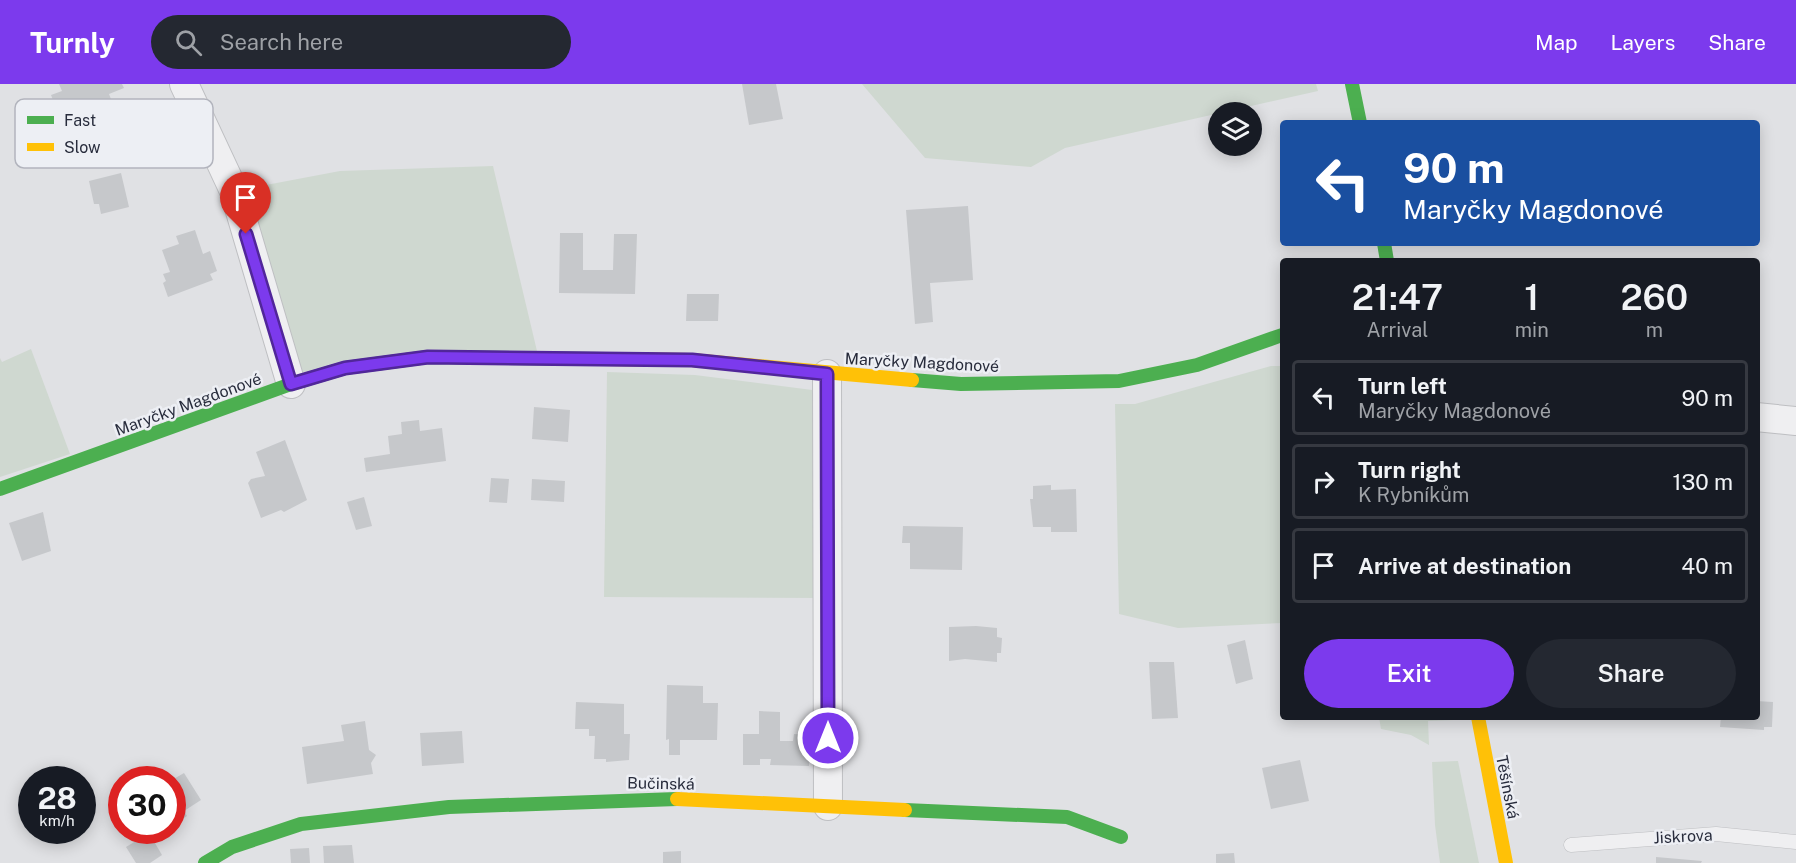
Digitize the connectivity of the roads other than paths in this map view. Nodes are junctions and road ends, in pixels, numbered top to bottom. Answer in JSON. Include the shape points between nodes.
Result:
{"nodes":[{"id":1,"x":184,"y":84,"type":"edge"},
{"id":2,"x":1352,"y":84,"type":"edge"},
{"id":3,"x":191,"y":99,"type":"edge"},
{"id":4,"x":1359,"y":120,"type":"edge"},
{"id":5,"x":213,"y":146,"type":"edge"},
{"id":6,"x":1280,"y":337,"type":"edge"},
{"id":7,"x":827,"y":374,"type":"junction"},
{"id":8,"x":291,"y":384,"type":"junction"},
{"id":9,"x":1760,"y":417,"type":"edge"},
{"id":10,"x":1796,"y":421,"type":"edge"},
{"id":11,"x":0,"y":489,"type":"edge"},
{"id":12,"x":1479,"y":720,"type":"edge"},
{"id":13,"x":828,"y":806,"type":"junction"},
{"id":14,"x":1121,"y":837,"type":"dead end"},
{"id":15,"x":1796,"y":842,"type":"edge"},
{"id":16,"x":1571,"y":845,"type":"dead end"},
{"id":17,"x":205,"y":863,"type":"edge"},
{"id":18,"x":1506,"y":863,"type":"edge"}],
"edges":[{"from":1,"to":3,"type":"street"},
{"from":2,"to":4,"type":"street"},
{"from":5,"to":8,"type":"street","via":[[234,191]]},
{"from":6,"to":7,"type":"street","name":"Maryčky Magdonové","via":[[1197,365],[1119,381],[961,384]]},
{"from":7,"to":8,"type":"street","name":"Maryčky Magdonové","via":[[692,360],[428,357],[345,368]]},
{"from":7,"to":13,"type":"street"},
{"from":8,"to":11,"type":"street","name":"Maryčky Magdonové"},
{"from":9,"to":10,"type":"street"},
{"from":12,"to":18,"type":"street","name":"Těšínská"},
{"from":13,"to":14,"type":"street","name":"Bučinská","via":[[1067,818]]},
{"from":13,"to":17,"type":"street","name":"Bučinská","via":[[654,798],[449,807],[301,824],[232,847]]},
{"from":15,"to":16,"type":"lane","name":"Jiskrova","via":[[1716,834]]}]}
